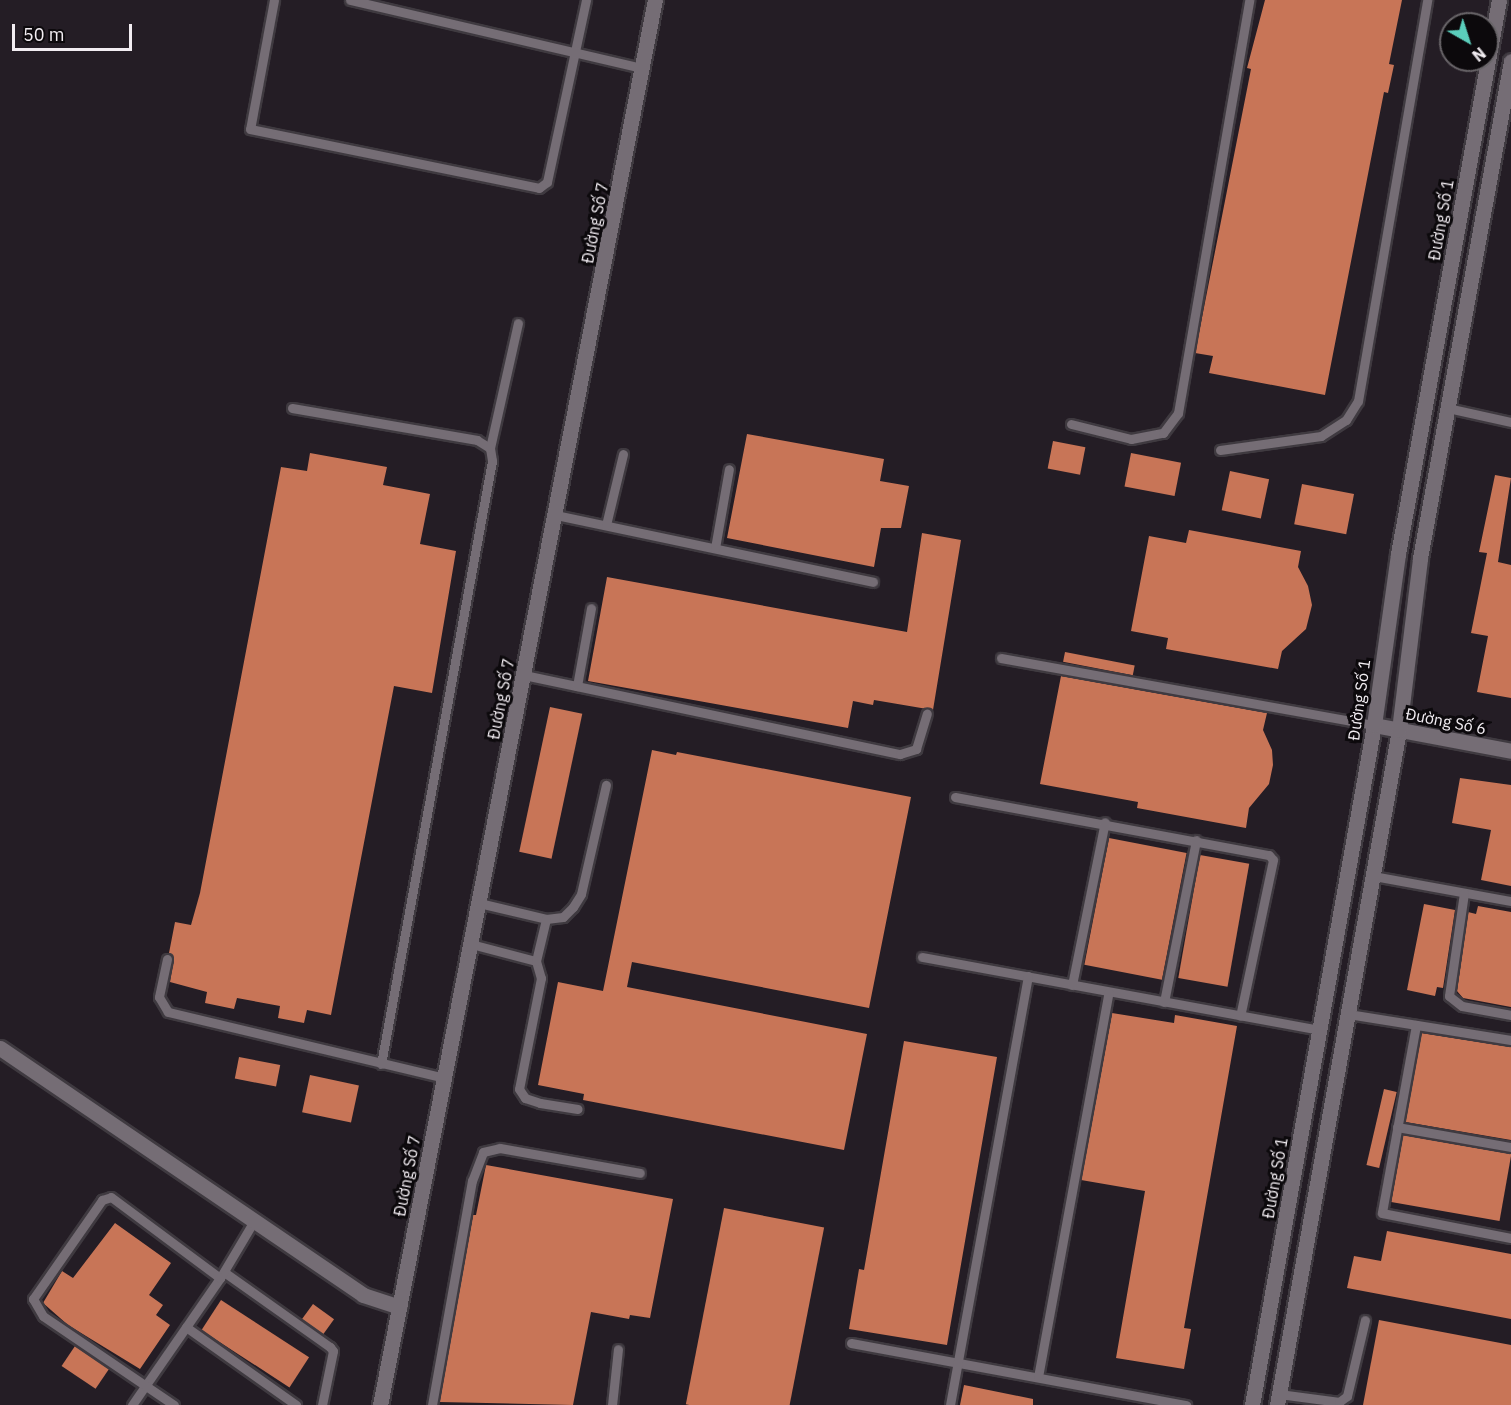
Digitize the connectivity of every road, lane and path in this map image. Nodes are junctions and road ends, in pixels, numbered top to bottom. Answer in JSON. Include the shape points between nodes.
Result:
{"nodes":[{"id":1,"x":273,"y":0,"type":"edge"},
{"id":2,"x":350,"y":0,"type":"edge"},
{"id":3,"x":586,"y":0,"type":"edge"},
{"id":4,"x":655,"y":0,"type":"edge"},
{"id":5,"x":1249,"y":0,"type":"edge"},
{"id":6,"x":1426,"y":0,"type":"edge"},
{"id":7,"x":1499,"y":0,"type":"edge"},
{"id":8,"x":573,"y":52,"type":"junction"},
{"id":9,"x":1511,"y":62,"type":"edge"},
{"id":10,"x":642,"y":68,"type":"junction"},
{"id":11,"x":1505,"y":131,"type":"edge"},
{"id":12,"x":518,"y":322,"type":"dead end"},
{"id":13,"x":292,"y":408,"type":"dead end"},
{"id":14,"x":1448,"y":408,"type":"junction"},
{"id":15,"x":1511,"y":422,"type":"edge"},
{"id":16,"x":1071,"y":424,"type":"dead end"},
{"id":17,"x":490,"y":448,"type":"junction"},
{"id":18,"x":1220,"y":450,"type":"dead end"},
{"id":19,"x":623,"y":454,"type":"dead end"},
{"id":20,"x":729,"y":469,"type":"dead end"},
{"id":21,"x":556,"y":515,"type":"junction"},
{"id":22,"x":606,"y":525,"type":"junction"},
{"id":23,"x":716,"y":548,"type":"junction"},
{"id":24,"x":873,"y":582,"type":"dead end"},
{"id":25,"x":591,"y":608,"type":"dead end"},
{"id":26,"x":1001,"y":658,"type":"dead end"},
{"id":27,"x":524,"y":675,"type":"junction"},
{"id":28,"x":577,"y":686,"type":"junction"},
{"id":29,"x":927,"y":714,"type":"dead end"},
{"id":30,"x":1374,"y":725,"type":"junction"},
{"id":31,"x":1400,"y":730,"type":"junction"},
{"id":32,"x":1511,"y":752,"type":"edge"},
{"id":33,"x":606,"y":785,"type":"dead end"},
{"id":34,"x":955,"y":797,"type":"dead end"},
{"id":35,"x":1105,"y":822,"type":"junction"},
{"id":36,"x":1196,"y":840,"type":"junction"},
{"id":37,"x":1373,"y":876,"type":"junction"},
{"id":38,"x":1464,"y":892,"type":"junction"},
{"id":39,"x":1511,"y":901,"type":"edge"},
{"id":40,"x":479,"y":903,"type":"junction"},
{"id":41,"x":546,"y":919,"type":"junction"},
{"id":42,"x":471,"y":944,"type":"junction"},
{"id":43,"x":922,"y":957,"type":"dead end"},
{"id":44,"x":167,"y":959,"type":"dead end"},
{"id":45,"x":536,"y":961,"type":"junction"},
{"id":46,"x":1028,"y":976,"type":"junction"},
{"id":47,"x":1072,"y":985,"type":"junction"},
{"id":48,"x":1109,"y":992,"type":"junction"},
{"id":49,"x":1164,"y":1002,"type":"junction"},
{"id":50,"x":1348,"y":1014,"type":"junction"},
{"id":51,"x":1511,"y":1015,"type":"edge"},
{"id":52,"x":1240,"y":1016,"type":"junction"},
{"id":53,"x":1416,"y":1025,"type":"junction"},
{"id":54,"x":1320,"y":1030,"type":"junction"},
{"id":55,"x":1511,"y":1040,"type":"edge"},
{"id":56,"x":0,"y":1048,"type":"edge"},
{"id":57,"x":381,"y":1064,"type":"junction"},
{"id":58,"x":445,"y":1078,"type":"junction"},
{"id":59,"x":578,"y":1109,"type":"dead end"},
{"id":60,"x":1397,"y":1127,"type":"junction"},
{"id":61,"x":1511,"y":1147,"type":"edge"},
{"id":62,"x":640,"y":1173,"type":"dead end"},
{"id":63,"x":254,"y":1221,"type":"junction"},
{"id":64,"x":1511,"y":1238,"type":"edge"},
{"id":65,"x":222,"y":1275,"type":"junction"},
{"id":66,"x":399,"y":1307,"type":"junction"},
{"id":67,"x":1365,"y":1320,"type":"dead end"},
{"id":68,"x":186,"y":1327,"type":"junction"},
{"id":69,"x":851,"y":1343,"type":"dead end"},
{"id":70,"x":618,"y":1349,"type":"dead end"},
{"id":71,"x":958,"y":1363,"type":"junction"},
{"id":72,"x":1038,"y":1377,"type":"junction"},
{"id":73,"x":145,"y":1386,"type":"junction"},
{"id":74,"x":1278,"y":1400,"type":"edge"},
{"id":75,"x":132,"y":1405,"type":"edge"},
{"id":76,"x":174,"y":1405,"type":"edge"},
{"id":77,"x":296,"y":1405,"type":"edge"},
{"id":78,"x":322,"y":1405,"type":"edge"},
{"id":79,"x":380,"y":1405,"type":"edge"},
{"id":80,"x":432,"y":1405,"type":"edge"},
{"id":81,"x":612,"y":1405,"type":"edge"},
{"id":82,"x":950,"y":1405,"type":"edge"},
{"id":83,"x":1186,"y":1405,"type":"edge"},
{"id":84,"x":1252,"y":1405,"type":"edge"}],
"edges":[{"from":1,"to":8,"type":"lane","via":[[250,129],[532,187],[539,188],[547,182]]},
{"from":2,"to":8,"type":"lane"},
{"from":3,"to":8,"type":"lane"},
{"from":4,"to":10,"type":"street","name":"Đường Số 7"},
{"from":5,"to":16,"type":"lane","via":[[1178,413],[1163,433],[1131,439]]},
{"from":6,"to":18,"type":"lane","via":[[1358,400],[1346,420],[1321,436]]},
{"from":7,"to":30,"type":"street","name":"Đường Số 1","via":[[1398,554]]},
{"from":8,"to":10,"type":"lane"},
{"from":9,"to":11,"type":"street"},
{"from":10,"to":21,"type":"street","name":"Đường Số 7"},
{"from":11,"to":14,"type":"street"},
{"from":12,"to":17,"type":"lane"},
{"from":13,"to":17,"type":"lane","via":[[477,440]]},
{"from":14,"to":15,"type":"lane"},
{"from":14,"to":31,"type":"street","via":[[1420,558]]},
{"from":17,"to":57,"type":"lane","via":[[492,461]]},
{"from":19,"to":22,"type":"lane"},
{"from":20,"to":23,"type":"lane"},
{"from":21,"to":22,"type":"lane"},
{"from":21,"to":27,"type":"street","name":"Đường Số 7"},
{"from":22,"to":23,"type":"lane"},
{"from":23,"to":24,"type":"lane"},
{"from":25,"to":28,"type":"lane"},
{"from":26,"to":30,"type":"lane"},
{"from":27,"to":28,"type":"lane"},
{"from":27,"to":40,"type":"street","name":"Đường Số 7"},
{"from":28,"to":29,"type":"lane","via":[[900,754],[916,749]]},
{"from":30,"to":31,"type":"street","name":"Đường Số 6"},
{"from":30,"to":54,"type":"street","name":"Đường Số 1"},
{"from":31,"to":32,"type":"street","name":"Đường Số 6"},
{"from":31,"to":37,"type":"street"},
{"from":33,"to":41,"type":"lane","via":[[581,894],[563,917]]},
{"from":34,"to":35,"type":"lane"},
{"from":35,"to":36,"type":"lane"},
{"from":35,"to":47,"type":"lane"},
{"from":36,"to":49,"type":"lane"},
{"from":36,"to":52,"type":"lane","via":[[1264,853],[1273,860]]},
{"from":37,"to":38,"type":"lane"},
{"from":37,"to":50,"type":"street"},
{"from":38,"to":39,"type":"lane"},
{"from":38,"to":51,"type":"lane","via":[[1449,996],[1462,1006]]},
{"from":40,"to":41,"type":"lane"},
{"from":40,"to":42,"type":"street","name":"Đường Số 7"},
{"from":41,"to":45,"type":"lane"},
{"from":42,"to":45,"type":"lane"},
{"from":42,"to":58,"type":"street","name":"Đường Số 7"},
{"from":43,"to":46,"type":"lane"},
{"from":44,"to":57,"type":"lane","via":[[159,997],[168,1012]]},
{"from":45,"to":59,"type":"lane","via":[[541,978],[519,1089],[525,1098]]},
{"from":46,"to":47,"type":"lane"},
{"from":46,"to":71,"type":"lane"},
{"from":47,"to":48,"type":"lane"},
{"from":48,"to":49,"type":"lane"},
{"from":48,"to":72,"type":"lane"},
{"from":49,"to":52,"type":"lane"},
{"from":50,"to":53,"type":"lane"},
{"from":50,"to":74,"type":"street"},
{"from":52,"to":54,"type":"lane"},
{"from":53,"to":55,"type":"lane"},
{"from":53,"to":60,"type":"lane"},
{"from":54,"to":84,"type":"street","name":"Đường Số 1"},
{"from":56,"to":63,"type":"street"},
{"from":57,"to":58,"type":"lane"},
{"from":58,"to":66,"type":"street","name":"Đường Số 7"},
{"from":60,"to":61,"type":"lane"},
{"from":60,"to":64,"type":"lane","via":[[1382,1213]]},
{"from":62,"to":80,"type":"lane","via":[[500,1148],[483,1152],[472,1181]]},
{"from":63,"to":65,"type":"lane"},
{"from":63,"to":66,"type":"street","via":[[363,1295]]},
{"from":65,"to":68,"type":"lane"},
{"from":65,"to":73,"type":"lane","via":[[111,1197],[102,1200],[33,1299],[43,1316]]},
{"from":65,"to":78,"type":"lane","via":[[330,1347],[333,1351]]},
{"from":66,"to":79,"type":"street","name":"Đường Số 7"},
{"from":67,"to":74,"type":"lane","via":[[1347,1396],[1339,1402]]},
{"from":68,"to":73,"type":"lane"},
{"from":68,"to":77,"type":"lane"},
{"from":69,"to":71,"type":"lane"},
{"from":70,"to":81,"type":"lane"},
{"from":71,"to":72,"type":"lane"},
{"from":71,"to":82,"type":"lane"},
{"from":72,"to":83,"type":"lane"},
{"from":73,"to":75,"type":"lane"},
{"from":73,"to":76,"type":"lane"}]}
